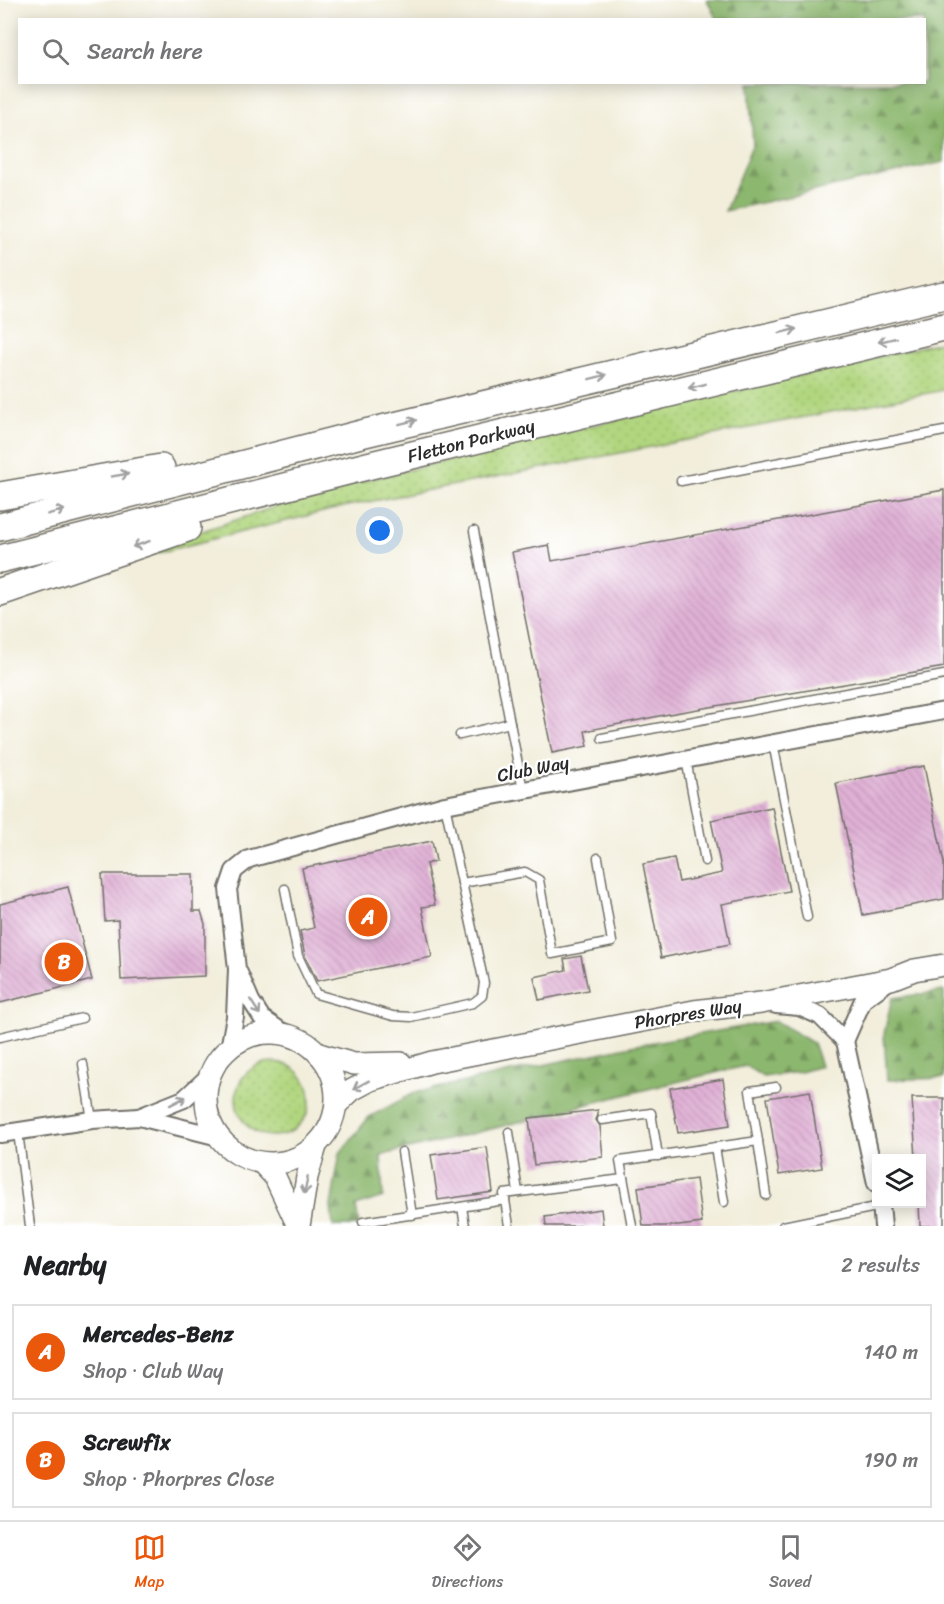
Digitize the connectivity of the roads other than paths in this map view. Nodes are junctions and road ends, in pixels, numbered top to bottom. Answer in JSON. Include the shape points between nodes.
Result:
{"nodes":[{"id":1,"x":944,"y":295,"type":"edge"},
{"id":2,"x":944,"y":327,"type":"edge"},
{"id":3,"x":944,"y":431,"type":"edge"},
{"id":4,"x":365,"y":433,"type":"junction"},
{"id":5,"x":375,"y":464,"type":"junction"},
{"id":6,"x":681,"y":481,"type":"dead end"},
{"id":7,"x":0,"y":496,"type":"edge"},
{"id":8,"x":0,"y":527,"type":"edge"},
{"id":9,"x":474,"y":531,"type":"dead end"},
{"id":10,"x":0,"y":559,"type":"edge"},
{"id":11,"x":0,"y":592,"type":"edge"},
{"id":12,"x":944,"y":675,"type":"edge"},
{"id":13,"x":944,"y":711,"type":"edge"},
{"id":14,"x":510,"y":723,"type":"junction"},
{"id":15,"x":460,"y":735,"type":"dead end"},
{"id":16,"x":602,"y":738,"type":"dead end"},
{"id":17,"x":773,"y":742,"type":"junction"},
{"id":18,"x":686,"y":759,"type":"junction"},
{"id":19,"x":523,"y":790,"type":"junction"},
{"id":20,"x":445,"y":805,"type":"junction"},
{"id":21,"x":598,"y":858,"type":"dead end"},
{"id":22,"x":705,"y":861,"type":"dead end"},
{"id":23,"x":462,"y":883,"type":"junction"},
{"id":24,"x":285,"y":889,"type":"dead end"},
{"id":25,"x":807,"y":917,"type":"dead end"},
{"id":26,"x":944,"y":965,"type":"edge"},
{"id":27,"x":237,"y":969,"type":"junction"},
{"id":28,"x":914,"y":970,"type":"junction"},
{"id":29,"x":891,"y":979,"type":"junction"},
{"id":30,"x":761,"y":1004,"type":"junction"},
{"id":31,"x":694,"y":1011,"type":"junction"},
{"id":32,"x":82,"y":1018,"type":"dead end"},
{"id":33,"x":287,"y":1035,"type":"junction"},
{"id":34,"x":0,"y":1037,"type":"edge"},
{"id":35,"x":845,"y":1041,"type":"junction"},
{"id":36,"x":229,"y":1048,"type":"junction"},
{"id":37,"x":319,"y":1054,"type":"junction"},
{"id":38,"x":432,"y":1062,"type":"junction"},
{"id":39,"x":83,"y":1064,"type":"dead end"},
{"id":40,"x":210,"y":1075,"type":"junction"},
{"id":41,"x":776,"y":1087,"type":"dead end"},
{"id":42,"x":336,"y":1106,"type":"junction"},
{"id":43,"x":139,"y":1117,"type":"junction"},
{"id":44,"x":92,"y":1120,"type":"junction"},
{"id":45,"x":602,"y":1120,"type":"dead end"},
{"id":46,"x":18,"y":1132,"type":"junction"},
{"id":47,"x":509,"y":1132,"type":"dead end"},
{"id":48,"x":0,"y":1134,"type":"edge"},
{"id":49,"x":219,"y":1137,"type":"junction"},
{"id":50,"x":758,"y":1141,"type":"junction"},
{"id":51,"x":316,"y":1146,"type":"junction"},
{"id":52,"x":716,"y":1147,"type":"junction"},
{"id":53,"x":402,"y":1152,"type":"dead end"},
{"id":54,"x":658,"y":1156,"type":"junction"},
{"id":55,"x":262,"y":1163,"type":"junction"},
{"id":56,"x":872,"y":1165,"type":"edge"},
{"id":57,"x":623,"y":1179,"type":"junction"},
{"id":58,"x":518,"y":1192,"type":"junction"},
{"id":59,"x":766,"y":1195,"type":"dead end"},
{"id":60,"x":505,"y":1200,"type":"junction"},
{"id":61,"x":724,"y":1202,"type":"dead end"},
{"id":62,"x":872,"y":1206,"type":"edge"},
{"id":63,"x":462,"y":1207,"type":"junction"},
{"id":64,"x":881,"y":1208,"type":"edge"},
{"id":65,"x":412,"y":1215,"type":"junction"},
{"id":66,"x":363,"y":1222,"type":"dead end"},
{"id":67,"x":30,"y":1226,"type":"edge"},
{"id":68,"x":298,"y":1226,"type":"edge"},
{"id":69,"x":465,"y":1226,"type":"edge"},
{"id":70,"x":509,"y":1226,"type":"edge"},
{"id":71,"x":632,"y":1226,"type":"edge"},
{"id":72,"x":783,"y":1226,"type":"edge"},
{"id":73,"x":883,"y":1226,"type":"edge"}],
"edges":[{"from":4,"to":1,"type":"highway","name":"Fletton Parkway","one_way":true},
{"from":2,"to":5,"type":"highway","name":"Fletton Parkway","one_way":true},
{"from":3,"to":6,"type":"lane"},
{"from":7,"to":4,"type":"highway","one_way":true},
{"from":8,"to":4,"type":"highway","name":"Fletton Parkway","one_way":true},
{"from":5,"to":10,"type":"highway","name":"Fletton Parkway"},
{"from":5,"to":11,"type":"highway","one_way":true},
{"from":9,"to":14,"type":"lane"},
{"from":12,"to":16,"type":"lane"},
{"from":13,"to":17,"type":"street","name":"Club Way"},
{"from":14,"to":15,"type":"lane"},
{"from":14,"to":19,"type":"lane"},
{"from":17,"to":18,"type":"street","name":"Club Way"},
{"from":17,"to":25,"type":"lane"},
{"from":18,"to":19,"type":"street","name":"Club Way"},
{"from":18,"to":22,"type":"lane"},
{"from":19,"to":20,"type":"street","name":"Club Way"},
{"from":20,"to":23,"type":"lane"},
{"from":20,"to":27,"type":"street","name":"Club Way","via":[[249,859],[234,871],[228,889]]},
{"from":21,"to":23,"type":"lane","via":[[612,942],[552,954],[539,880],[525,872]]},
{"from":23,"to":24,"type":"lane","via":[[484,983],[482,996],[473,1004],[411,1017],[393,1016],[316,994],[298,956]]},
{"from":26,"to":28,"type":"street","name":"Phorpres Way"},
{"from":27,"to":33,"type":"street","name":"Club Way","one_way":true,"via":[[262,1018]]},
{"from":27,"to":36,"type":"street","name":"Club Way"},
{"from":28,"to":29,"type":"street","name":"Phorpres Way"},
{"from":28,"to":31,"type":"street","via":[[874,971],[732,998]]},
{"from":29,"to":30,"type":"street","name":"Phorpres Way"},
{"from":29,"to":35,"type":"street","via":[[863,1000]]},
{"from":30,"to":31,"type":"street","name":"Phorpres Way"},
{"from":30,"to":35,"type":"street","via":[[799,1007],[820,1016]]},
{"from":31,"to":38,"type":"street","name":"Phorpres Way"},
{"from":32,"to":34,"type":"lane"},
{"from":33,"to":36,"type":"street","via":[[267,1033]]},
{"from":33,"to":37,"type":"street"},
{"from":35,"to":56,"type":"street"},
{"from":36,"to":40,"type":"street"},
{"from":37,"to":38,"type":"street","name":"Phorpres Way","via":[[354,1064]]},
{"from":37,"to":42,"type":"street","via":[[330,1070]]},
{"from":38,"to":42,"type":"street","name":"Phorpres Way","one_way":true,"via":[[371,1080],[352,1090]]},
{"from":39,"to":44,"type":"lane"},
{"from":43,"to":40,"type":"street","one_way":true,"via":[[184,1099]]},
{"from":40,"to":49,"type":"street","via":[[207,1107]]},
{"from":41,"to":50,"type":"lane","via":[[750,1091]]},
{"from":42,"to":51,"type":"street","via":[[329,1127]]},
{"from":43,"to":44,"type":"street"},
{"from":43,"to":49,"type":"street"},
{"from":44,"to":46,"type":"street"},
{"from":45,"to":54,"type":"lane","via":[[651,1113]]},
{"from":46,"to":48,"type":"street"},
{"from":46,"to":67,"type":"lane"},
{"from":47,"to":58,"type":"lane"},
{"from":49,"to":55,"type":"street","via":[[231,1150]]},
{"from":50,"to":52,"type":"lane"},
{"from":50,"to":59,"type":"lane"},
{"from":51,"to":55,"type":"street","via":[[281,1163]]},
{"from":51,"to":68,"type":"street","one_way":true},
{"from":52,"to":54,"type":"lane"},
{"from":52,"to":61,"type":"lane"},
{"from":53,"to":65,"type":"lane"},
{"from":54,"to":57,"type":"lane","via":[[620,1161]]},
{"from":55,"to":68,"type":"street","via":[[275,1177]]},
{"from":57,"to":58,"type":"lane"},
{"from":57,"to":71,"type":"lane"},
{"from":58,"to":60,"type":"lane","via":[[504,1194]]},
{"from":60,"to":63,"type":"lane"},
{"from":60,"to":70,"type":"lane"},
{"from":62,"to":72,"type":"lane"},
{"from":63,"to":65,"type":"lane"},
{"from":63,"to":69,"type":"lane"},
{"from":64,"to":73,"type":"street"},
{"from":65,"to":66,"type":"lane"}]}
